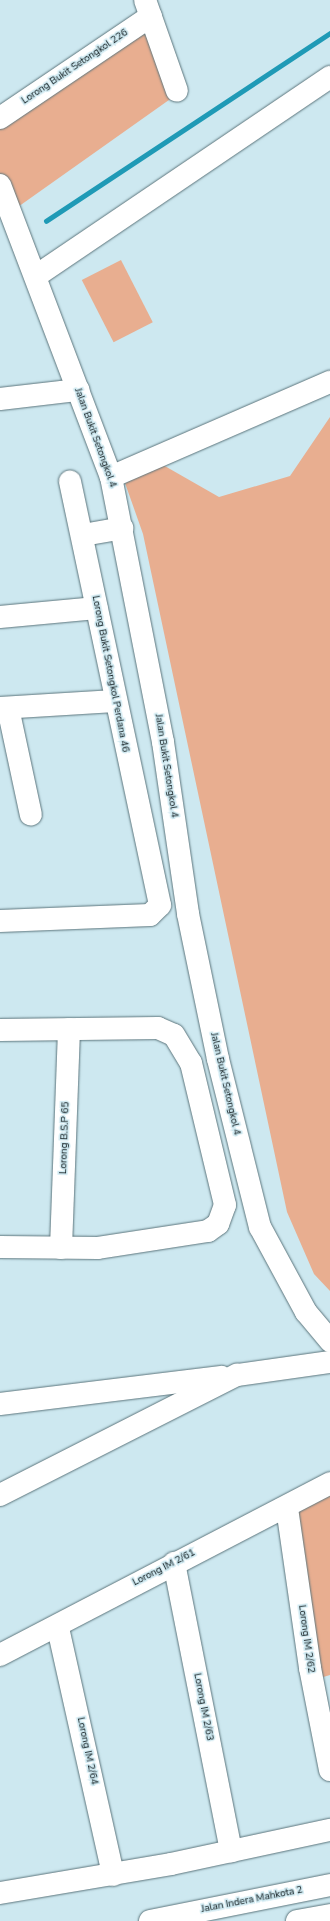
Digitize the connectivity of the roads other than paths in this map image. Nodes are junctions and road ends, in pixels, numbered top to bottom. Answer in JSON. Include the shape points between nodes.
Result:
{"nodes":[{"id":1,"x":148,"y":8,"type":"edge"},
{"id":2,"x":330,"y":78,"type":"edge"},
{"id":3,"x":177,"y":91,"type":"dead end"},
{"id":4,"x":0,"y":118,"type":"edge"},
{"id":5,"x":0,"y":186,"type":"edge"},
{"id":6,"x":4,"y":212,"type":"edge"},
{"id":7,"x":36,"y":276,"type":"junction"},
{"id":8,"x":330,"y":382,"type":"edge"},
{"id":9,"x":78,"y":390,"type":"junction"},
{"id":10,"x":0,"y":399,"type":"edge"},
{"id":11,"x":111,"y":477,"type":"junction"},
{"id":12,"x":70,"y":481,"type":"dead end"},
{"id":13,"x":122,"y":528,"type":"junction"},
{"id":14,"x":83,"y":535,"type":"junction"},
{"id":15,"x":97,"y":608,"type":"junction"},
{"id":16,"x":0,"y":617,"type":"edge"},
{"id":17,"x":115,"y":701,"type":"junction"},
{"id":18,"x":4,"y":708,"type":"edge"},
{"id":19,"x":31,"y":815,"type":"dead end"},
{"id":20,"x":0,"y":921,"type":"edge"},
{"id":21,"x":69,"y":1029,"type":"junction"},
{"id":22,"x":0,"y":1030,"type":"edge"},
{"id":23,"x":0,"y":1247,"type":"edge"},
{"id":24,"x":61,"y":1248,"type":"junction"},
{"id":25,"x":330,"y":1341,"type":"edge"},
{"id":26,"x":330,"y":1362,"type":"edge"},
{"id":27,"x":237,"y":1375,"type":"junction"},
{"id":28,"x":0,"y":1404,"type":"edge"},
{"id":29,"x":330,"y":1483,"type":"edge"},
{"id":30,"x":0,"y":1495,"type":"edge"},
{"id":31,"x":287,"y":1508,"type":"junction"},
{"id":32,"x":174,"y":1563,"type":"junction"},
{"id":33,"x":58,"y":1628,"type":"junction"},
{"id":34,"x":0,"y":1655,"type":"edge"},
{"id":35,"x":330,"y":1770,"type":"edge"},
{"id":36,"x":330,"y":1830,"type":"edge"},
{"id":37,"x":231,"y":1851,"type":"junction"},
{"id":38,"x":113,"y":1875,"type":"junction"},
{"id":39,"x":330,"y":1885,"type":"edge"},
{"id":40,"x":0,"y":1893,"type":"edge"},
{"id":41,"x":280,"y":1894,"type":"junction"},
{"id":42,"x":330,"y":1915,"type":"edge"},
{"id":43,"x":150,"y":1921,"type":"edge"},
{"id":44,"x":286,"y":1921,"type":"edge"},
{"id":45,"x":297,"y":1921,"type":"edge"}],
"edges":[{"from":1,"to":3,"type":"street"},
{"from":1,"to":4,"type":"street","name":"Lorong Bukit Setongkol 226"},
{"from":2,"to":7,"type":"street"},
{"from":5,"to":6,"type":"street","name":"Jalan Bukit Setongkol 4"},
{"from":6,"to":7,"type":"street","name":"Jalan Bukit Setongkol 4"},
{"from":7,"to":9,"type":"street","name":"Jalan Bukit Setongkol 4"},
{"from":8,"to":11,"type":"street"},
{"from":9,"to":10,"type":"street"},
{"from":9,"to":11,"type":"street","name":"Jalan Bukit Setongkol 4"},
{"from":11,"to":13,"type":"street","name":"Jalan Bukit Setongkol 4"},
{"from":12,"to":14,"type":"street","name":"Lorong Bukit Setongkol Perdana 46"},
{"from":13,"to":14,"type":"street"},
{"from":13,"to":25,"type":"street","name":"Jalan Bukit Setongkol 4","via":[[163,742],[188,914],[246,1178],[260,1227],[275,1261],[306,1312]]},
{"from":14,"to":15,"type":"street","name":"Lorong Bukit Setongkol Perdana 46"},
{"from":15,"to":16,"type":"street"},
{"from":15,"to":17,"type":"street","name":"Lorong Bukit Setongkol Perdana 46"},
{"from":17,"to":18,"type":"street"},
{"from":17,"to":20,"type":"street","name":"Lorong Bukit Setongkol Perdana 46","via":[[160,905],[150,915]]},
{"from":18,"to":19,"type":"street"},
{"from":21,"to":22,"type":"street"},
{"from":21,"to":24,"type":"street","name":"Lorong B.S.P 65"},
{"from":21,"to":24,"type":"street","via":[[158,1028],[174,1035],[191,1063],[225,1205],[218,1224],[208,1231],[98,1248]]},
{"from":23,"to":24,"type":"street"},
{"from":26,"to":27,"type":"street"},
{"from":27,"to":28,"type":"street"},
{"from":27,"to":30,"type":"street"},
{"from":29,"to":31,"type":"street","name":"Lorong IM 2/61"},
{"from":31,"to":32,"type":"street","name":"Lorong IM 2/61"},
{"from":31,"to":35,"type":"street","name":"Lorong IM 2/62","via":[[310,1668]]},
{"from":32,"to":33,"type":"street","name":"Lorong IM 2/61"},
{"from":32,"to":37,"type":"street","name":"Lorong IM 2/63"},
{"from":33,"to":34,"type":"street","name":"Lorong IM 2/61"},
{"from":33,"to":38,"type":"street","name":"Lorong IM 2/64"},
{"from":36,"to":37,"type":"street"},
{"from":37,"to":38,"type":"street"},
{"from":38,"to":40,"type":"street"},
{"from":39,"to":41,"type":"street","name":"Jalan Indera Mahkota 2"},
{"from":41,"to":43,"type":"street","name":"Jalan Indera Mahkota 2"},
{"from":41,"to":44,"type":"street"},
{"from":42,"to":45,"type":"street"}]}
